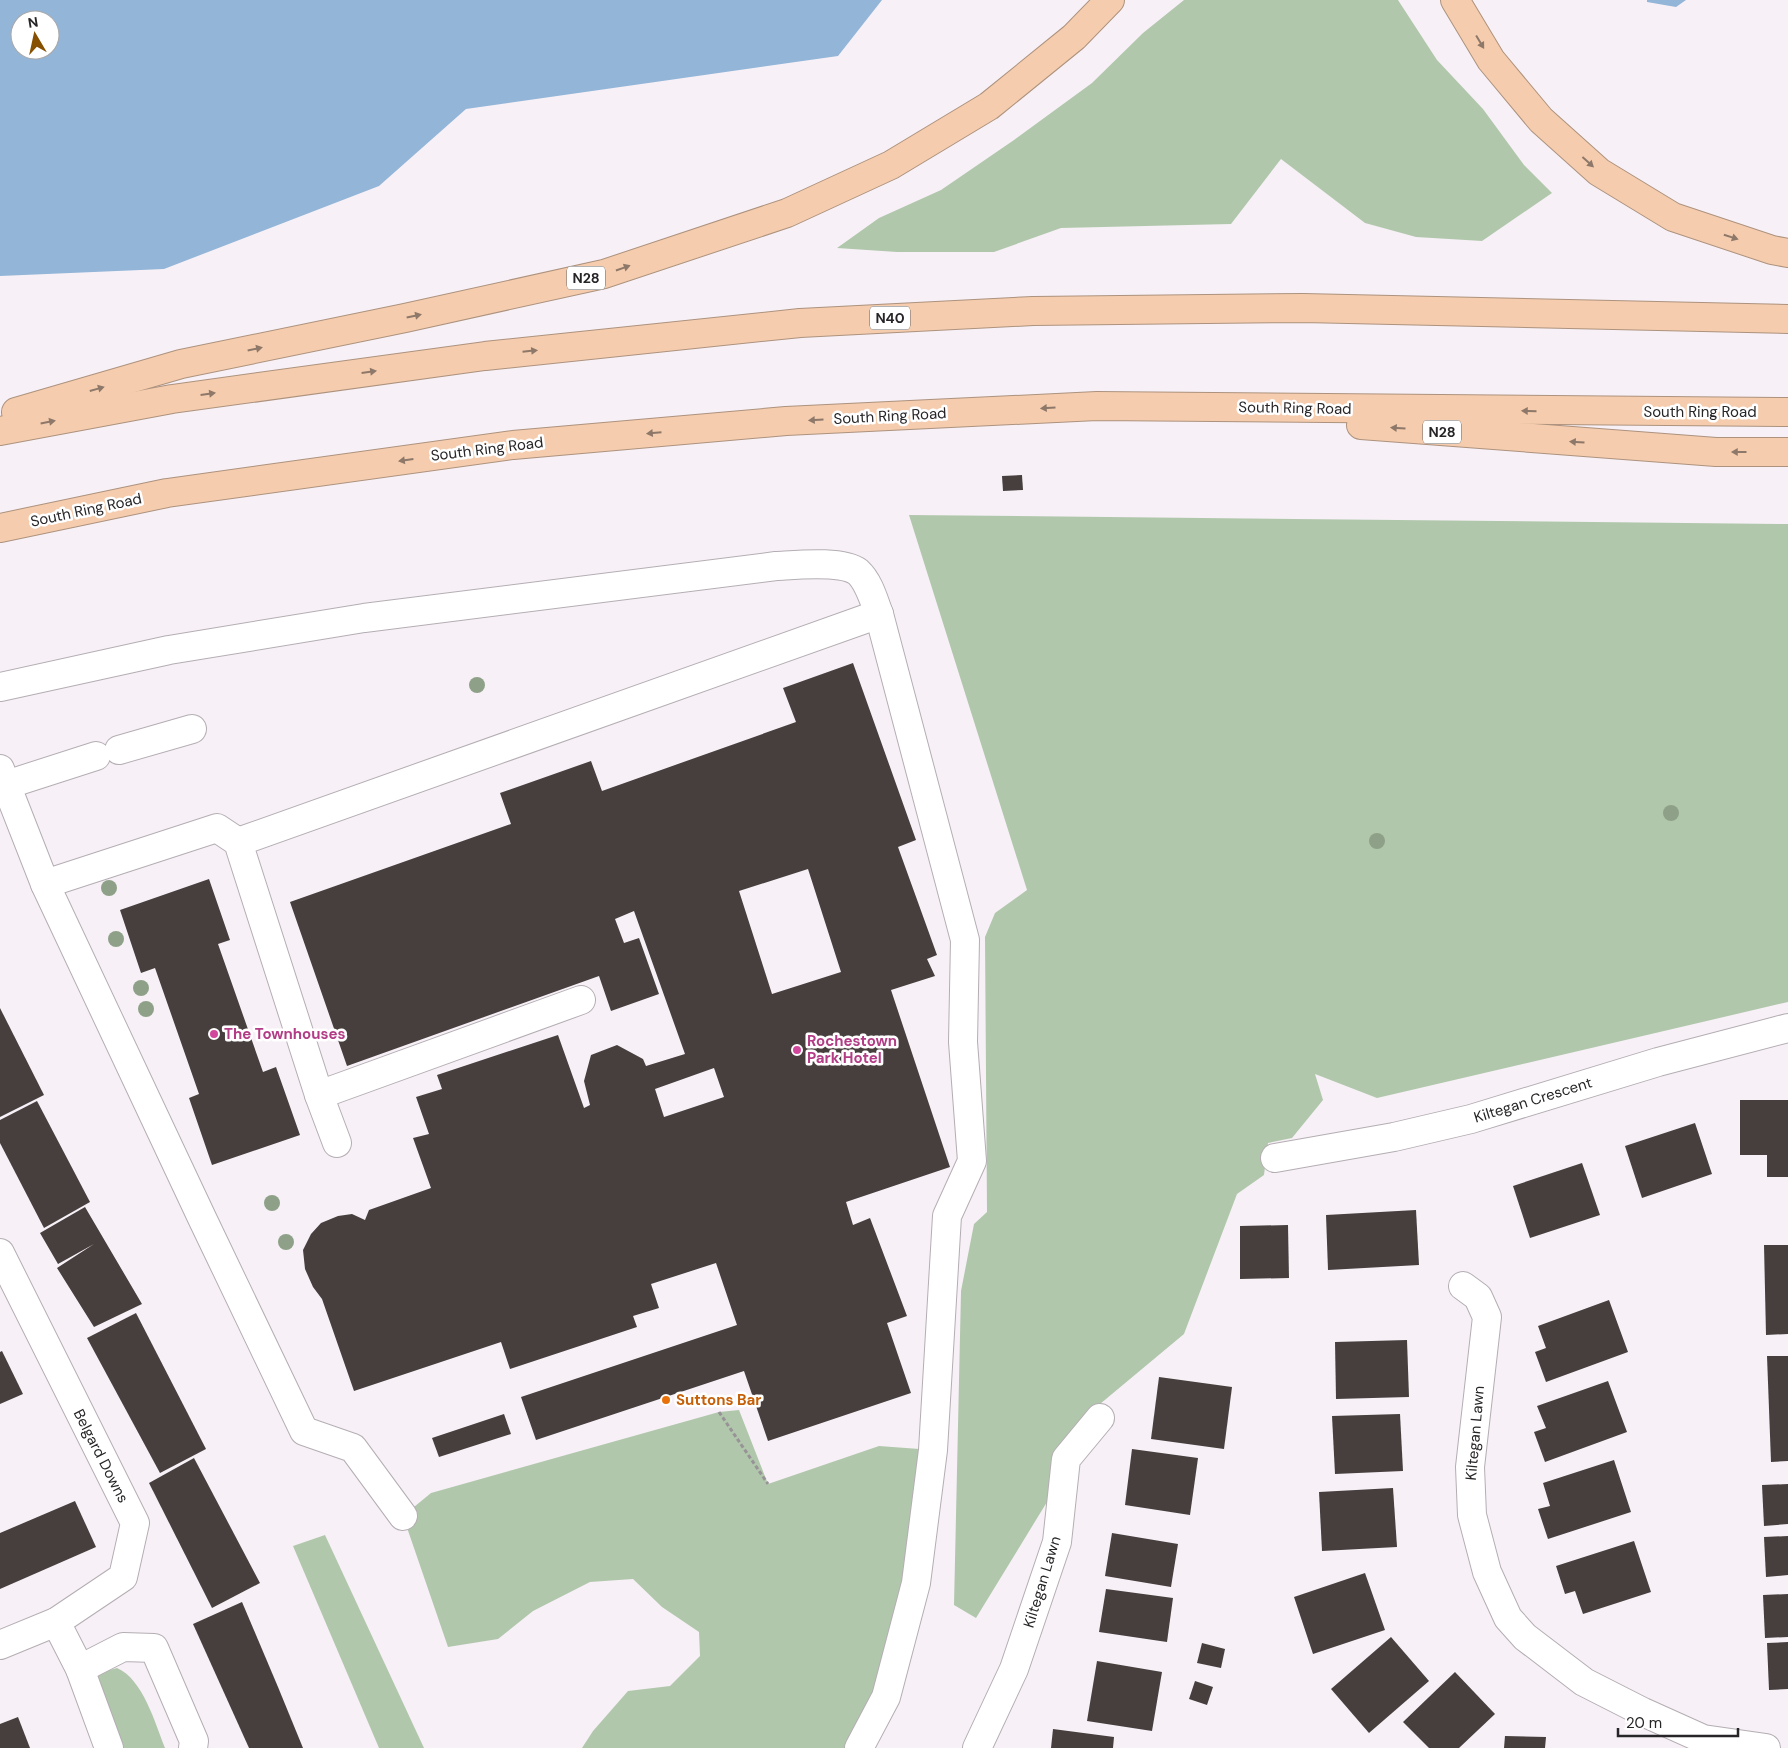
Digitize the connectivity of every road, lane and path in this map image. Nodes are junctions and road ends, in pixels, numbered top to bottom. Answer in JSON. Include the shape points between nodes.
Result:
{"nodes":[{"id":1,"x":1110,"y":0,"type":"edge"},
{"id":2,"x":1455,"y":0,"type":"edge"},
{"id":3,"x":1788,"y":253,"type":"edge"},
{"id":4,"x":1788,"y":319,"type":"edge"},
{"id":5,"x":1097,"y":406,"type":"junction"},
{"id":6,"x":1788,"y":412,"type":"edge"},
{"id":7,"x":0,"y":417,"type":"edge"},
{"id":8,"x":0,"y":431,"type":"edge"},
{"id":9,"x":1788,"y":452,"type":"edge"},
{"id":10,"x":0,"y":528,"type":"edge"},
{"id":11,"x":879,"y":614,"type":"junction"},
{"id":12,"x":0,"y":687,"type":"edge"},
{"id":13,"x":192,"y":729,"type":"dead end"},
{"id":14,"x":3,"y":777,"type":"edge"},
{"id":15,"x":238,"y":842,"type":"junction"},
{"id":16,"x":46,"y":884,"type":"junction"},
{"id":17,"x":581,"y":1000,"type":"dead end"},
{"id":18,"x":1788,"y":1028,"type":"edge"},
{"id":19,"x":319,"y":1095,"type":"junction"},
{"id":20,"x":337,"y":1143,"type":"dead end"},
{"id":21,"x":1275,"y":1158,"type":"dead end"},
{"id":22,"x":2,"y":1264,"type":"edge"},
{"id":23,"x":1463,"y":1286,"type":"dead end"},
{"id":24,"x":719,"y":1412,"type":"dead end"},
{"id":25,"x":1100,"y":1418,"type":"dead end"},
{"id":26,"x":768,"y":1484,"type":"dead end"},
{"id":27,"x":403,"y":1516,"type":"dead end"},
{"id":28,"x":56,"y":1622,"type":"junction"},
{"id":29,"x":0,"y":1645,"type":"edge"},
{"id":30,"x":80,"y":1669,"type":"junction"},
{"id":31,"x":109,"y":1748,"type":"edge"},
{"id":32,"x":192,"y":1748,"type":"edge"},
{"id":33,"x":859,"y":1748,"type":"edge"},
{"id":34,"x":977,"y":1748,"type":"edge"},
{"id":35,"x":1766,"y":1748,"type":"edge"}],
"edges":[{"from":7,"to":1,"type":"highway","number":"N28","one_way":true,"via":[[182,364],[604,274],[787,213],[891,165],[989,106],[1074,37]]},
{"from":2,"to":3,"type":"highway","one_way":true,"via":[[1491,60],[1541,120],[1599,172],[1673,217]]},
{"from":8,"to":4,"type":"highway","number":"N40","one_way":true,"via":[[172,399],[475,357],[800,323],[1033,311],[1303,308]]},
{"from":6,"to":5,"type":"highway","name":"South Ring Road","one_way":true},
{"from":9,"to":5,"type":"highway","number":"N28","one_way":true,"via":[[1716,452]]},
{"from":5,"to":10,"type":"highway","name":"South Ring Road","one_way":true,"via":[[786,421],[513,445],[167,493]]},
{"from":11,"to":12,"type":"street","via":[[858,572],[840,565],[776,566],[364,618],[169,650]]},
{"from":11,"to":15,"type":"street"},
{"from":11,"to":33,"type":"street","via":[[965,940],[963,1042],[972,1161],[946,1216],[933,1450],[916,1583],[886,1697]]},
{"from":13,"to":14,"type":"street"},
{"from":14,"to":16,"type":"street"},
{"from":15,"to":16,"type":"street","via":[[217,828]]},
{"from":15,"to":19,"type":"street"},
{"from":16,"to":27,"type":"street","via":[[304,1430],[353,1448]]},
{"from":17,"to":19,"type":"street"},
{"from":18,"to":21,"type":"street","name":"Kiltegan Crescent","via":[[1658,1062],[1471,1119],[1394,1137]]},
{"from":19,"to":20,"type":"street"},
{"from":22,"to":28,"type":"street","name":"Belgard Downs","via":[[135,1523],[124,1577]]},
{"from":23,"to":35,"type":"street","name":"Kiltegan Lawn","via":[[1478,1297],[1487,1317],[1470,1467],[1472,1515],[1487,1572],[1508,1618],[1525,1637],[1584,1682],[1643,1712],[1703,1739]]},
{"from":24,"to":26,"type":"path"},
{"from":25,"to":34,"type":"street","name":"Kiltegan Lawn","via":[[1066,1459],[1057,1542],[1014,1669]]},
{"from":28,"to":29,"type":"street","name":"Belgard Downs"},
{"from":28,"to":30,"type":"street"},
{"from":30,"to":31,"type":"street"},
{"from":30,"to":32,"type":"street","via":[[123,1647],[154,1648],[194,1740]]}]}
